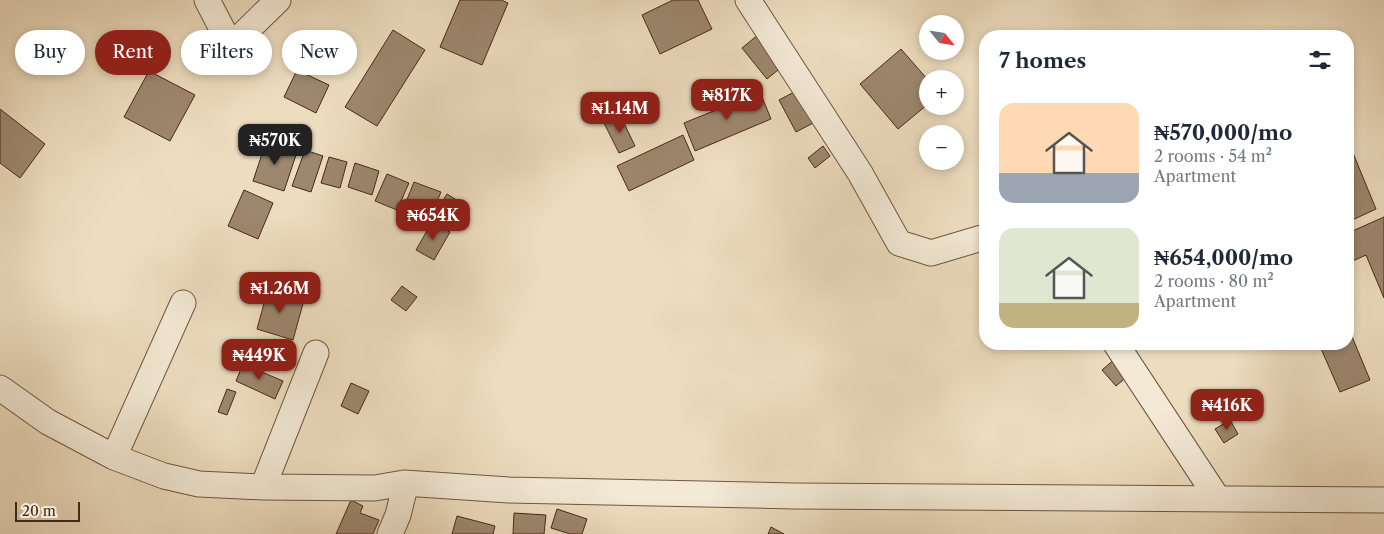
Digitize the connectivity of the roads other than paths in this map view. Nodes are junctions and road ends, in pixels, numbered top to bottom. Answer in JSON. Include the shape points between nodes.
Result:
{"nodes":[{"id":1,"x":207,"y":0,"type":"edge"},
{"id":2,"x":278,"y":0,"type":"edge"},
{"id":3,"x":748,"y":0,"type":"edge"},
{"id":4,"x":979,"y":239,"type":"edge"},
{"id":5,"x":183,"y":304,"type":"dead end"},
{"id":6,"x":1120,"y":350,"type":"edge"},
{"id":7,"x":316,"y":352,"type":"dead end"},
{"id":8,"x":0,"y":388,"type":"edge"},
{"id":9,"x":114,"y":457,"type":"junction"},
{"id":10,"x":404,"y":483,"type":"junction"},
{"id":11,"x":263,"y":487,"type":"junction"},
{"id":12,"x":1218,"y":499,"type":"junction"},
{"id":13,"x":1384,"y":500,"type":"edge"},
{"id":14,"x":390,"y":534,"type":"edge"}],
"edges":[{"from":1,"to":2,"type":"street","via":[[231,46]]},
{"from":3,"to":4,"type":"street","via":[[860,172],[899,244],[931,253]]},
{"from":5,"to":9,"type":"street"},
{"from":6,"to":12,"type":"street"},
{"from":7,"to":11,"type":"street"},
{"from":8,"to":9,"type":"street","via":[[48,422]]},
{"from":9,"to":11,"type":"street","via":[[164,476],[199,484]]},
{"from":10,"to":11,"type":"street","via":[[375,488]]},
{"from":10,"to":12,"type":"street","via":[[509,490],[794,496]]},
{"from":10,"to":14,"type":"street","via":[[398,515]]},
{"from":12,"to":13,"type":"street"}]}
